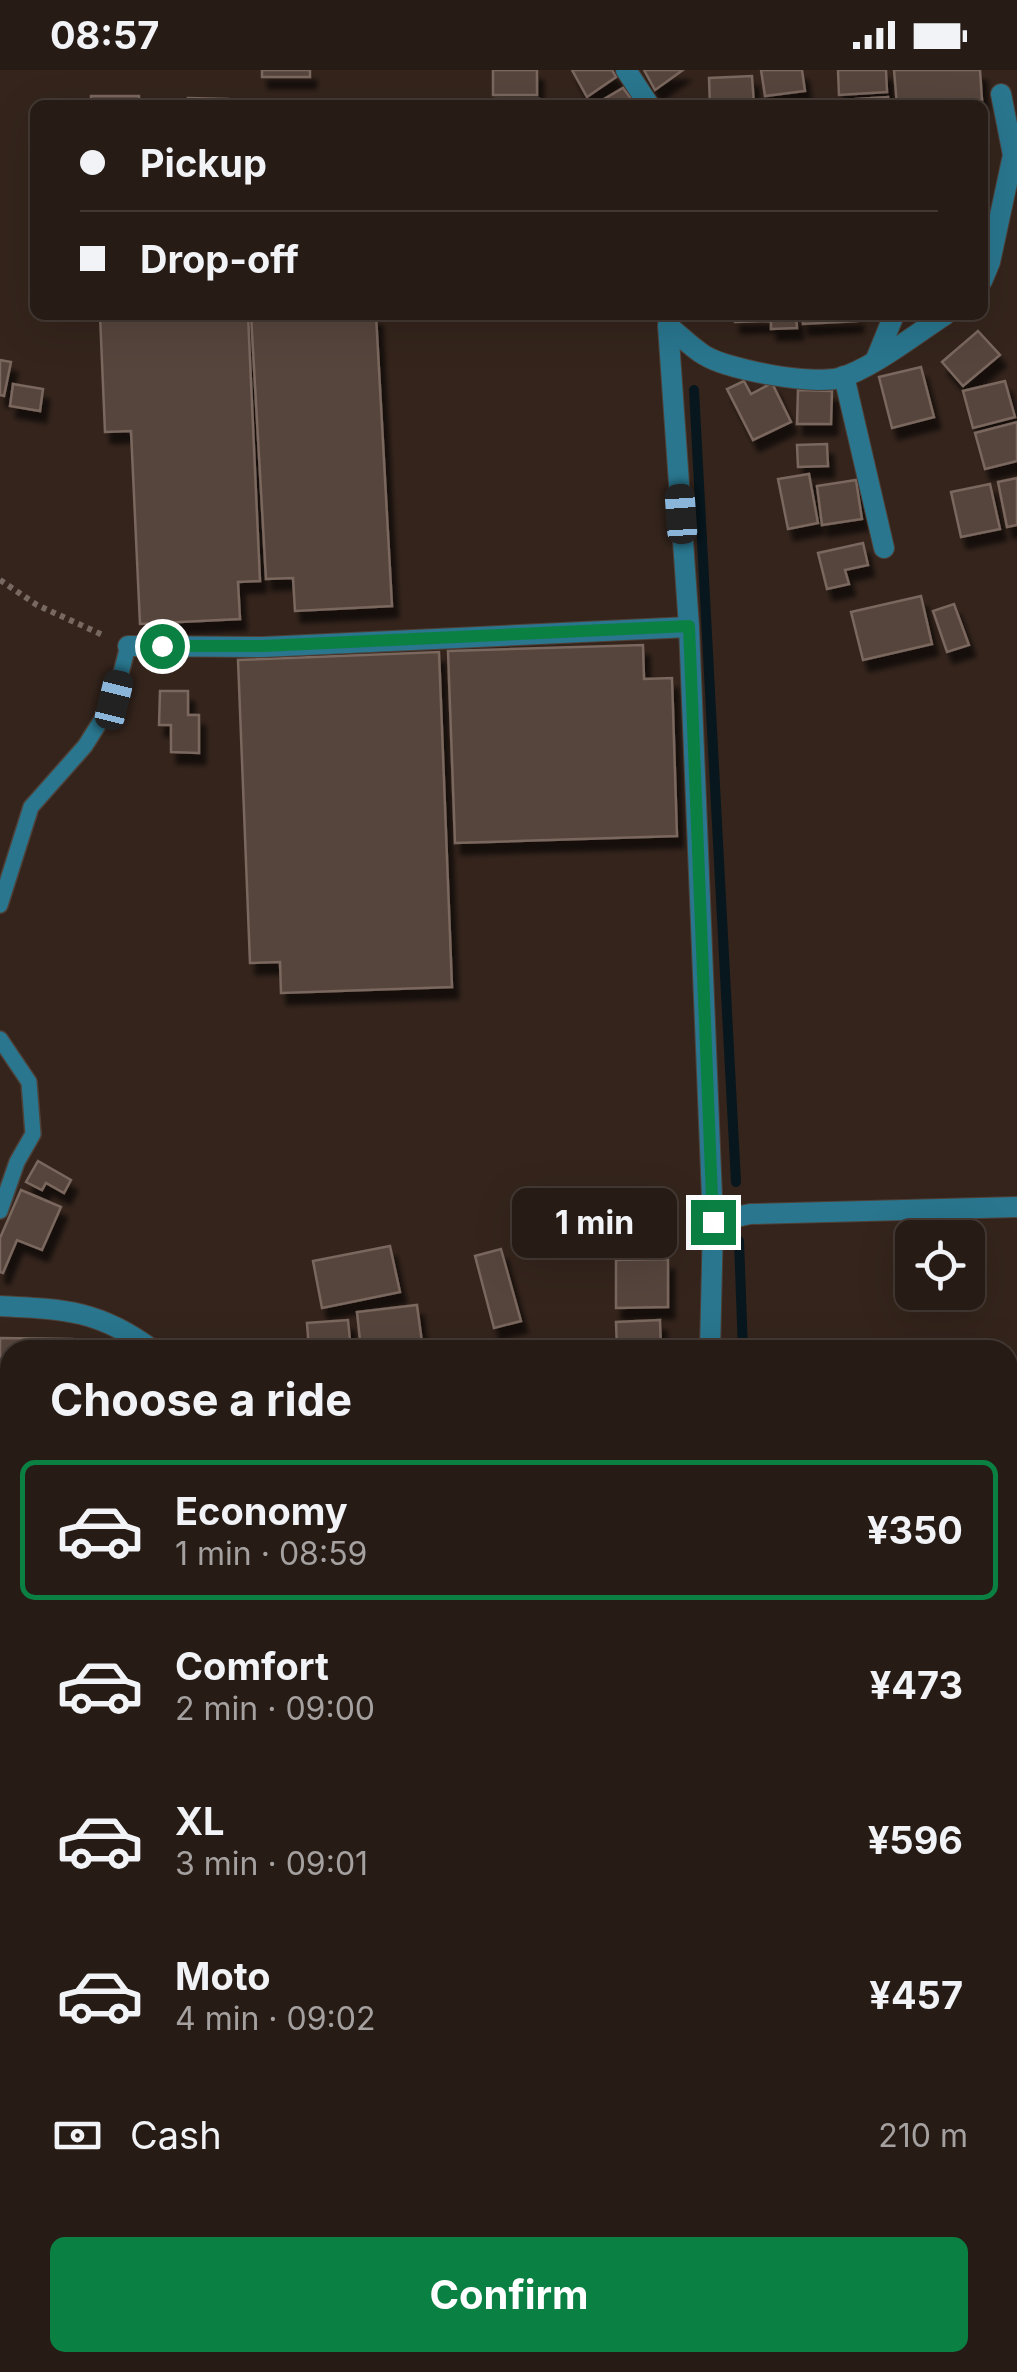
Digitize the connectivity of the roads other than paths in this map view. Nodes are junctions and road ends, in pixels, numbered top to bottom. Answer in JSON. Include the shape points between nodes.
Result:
{"nodes":[{"id":1,"x":626,"y":70,"type":"edge"},
{"id":2,"x":1001,"y":94,"type":"dead end"},
{"id":3,"x":645,"y":100,"type":"edge"},
{"id":4,"x":988,"y":267,"type":"edge"},
{"id":5,"x":669,"y":320,"type":"edge"},
{"id":6,"x":892,"y":320,"type":"edge"},
{"id":7,"x":937,"y":320,"type":"edge"},
{"id":8,"x":876,"y":359,"type":"junction"},
{"id":9,"x":844,"y":376,"type":"junction"},
{"id":10,"x":884,"y":548,"type":"dead end"},
{"id":11,"x":689,"y":626,"type":"junction"},
{"id":12,"x":128,"y":646,"type":"joint"},
{"id":13,"x":0,"y":905,"type":"edge"},
{"id":14,"x":0,"y":1040,"type":"edge"},
{"id":15,"x":1017,"y":1206,"type":"edge"},
{"id":16,"x":0,"y":1211,"type":"edge"},
{"id":17,"x":713,"y":1222,"type":"junction"},
{"id":18,"x":0,"y":1306,"type":"edge"},
{"id":19,"x":140,"y":1340,"type":"edge"},
{"id":20,"x":710,"y":1340,"type":"edge"}],
"edges":[{"from":1,"to":3,"type":"street"},
{"from":2,"to":4,"type":"street","via":[[1013,154]]},
{"from":5,"to":9,"type":"street","via":[[706,356],[748,370]]},
{"from":5,"to":11,"type":"street"},
{"from":6,"to":8,"type":"street"},
{"from":7,"to":8,"type":"street"},
{"from":8,"to":9,"type":"street"},
{"from":9,"to":10,"type":"street"},
{"from":11,"to":12,"type":"street"},
{"from":11,"to":17,"type":"street"},
{"from":12,"to":13,"type":"lane","via":[[114,700],[31,807]]},
{"from":14,"to":16,"type":"lane","via":[[30,1082],[33,1134]]},
{"from":15,"to":17,"type":"street","via":[[750,1214]]},
{"from":17,"to":20,"type":"street"},
{"from":18,"to":19,"type":"street","via":[[71,1309]]}]}
